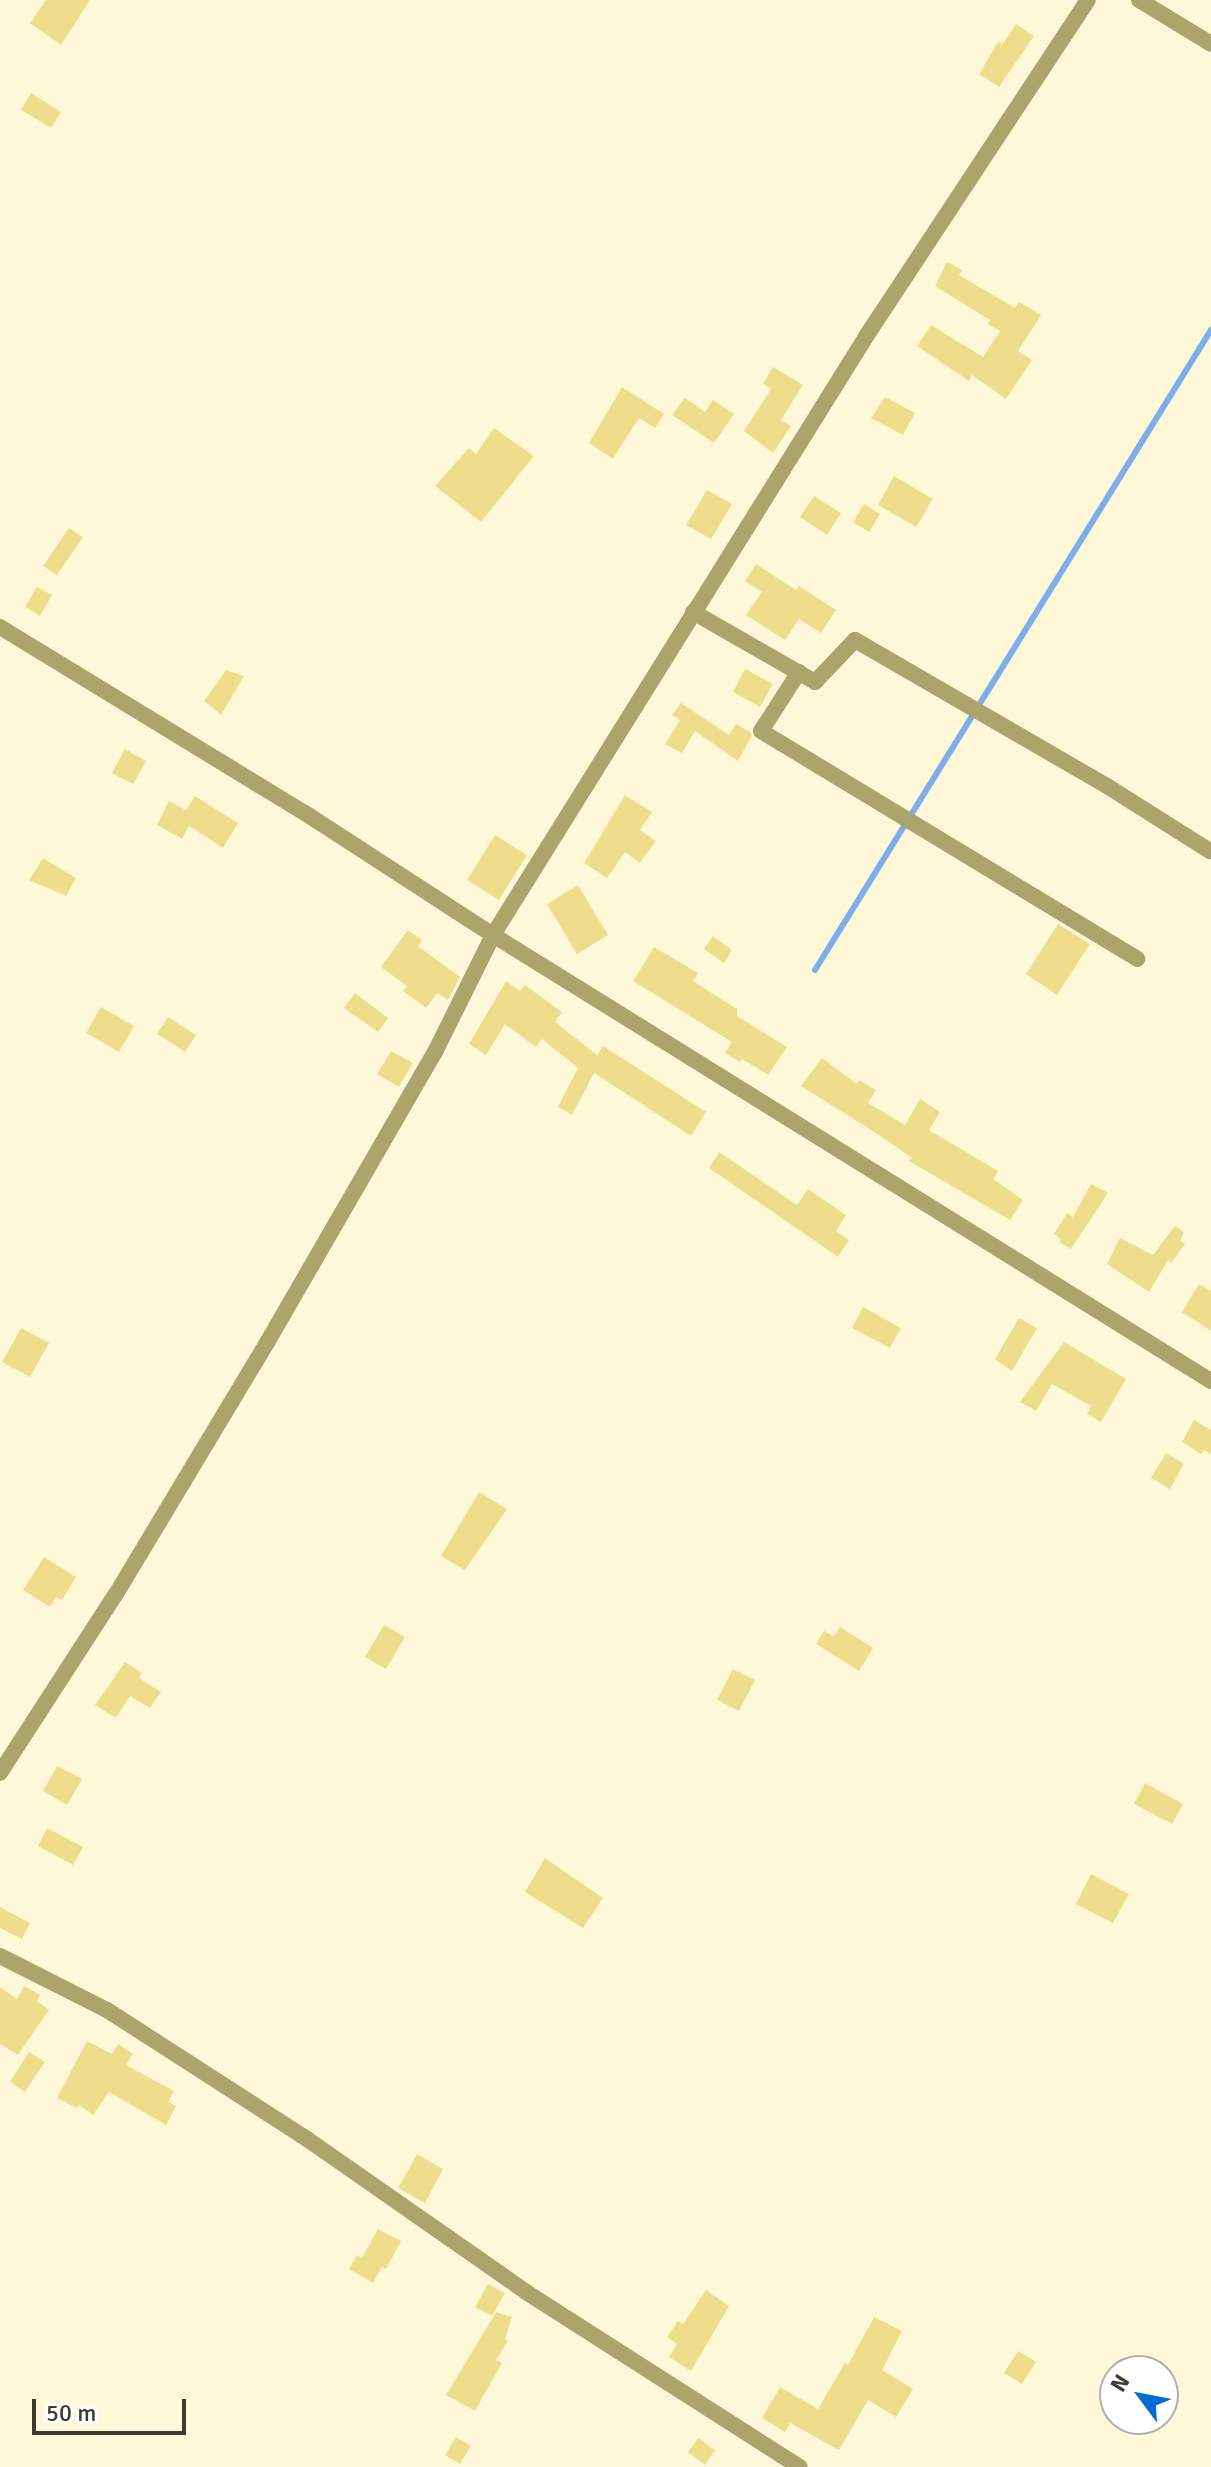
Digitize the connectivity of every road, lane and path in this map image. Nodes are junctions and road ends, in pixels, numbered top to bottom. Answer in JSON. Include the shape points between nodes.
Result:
{"nodes":[{"id":1,"x":1088,"y":0,"type":"edge"},
{"id":2,"x":1139,"y":0,"type":"edge"},
{"id":3,"x":1211,"y":44,"type":"edge"},
{"id":4,"x":693,"y":612,"type":"junction"},
{"id":5,"x":0,"y":627,"type":"edge"},
{"id":6,"x":799,"y":672,"type":"junction"},
{"id":7,"x":1210,"y":851,"type":"edge"},
{"id":8,"x":493,"y":935,"type":"junction"},
{"id":9,"x":1137,"y":959,"type":"dead end"},
{"id":10,"x":1211,"y":1381,"type":"edge"},
{"id":11,"x":0,"y":1773,"type":"edge"},
{"id":12,"x":0,"y":1956,"type":"edge"},
{"id":13,"x":800,"y":2467,"type":"edge"}],
"edges":[{"from":1,"to":4,"type":"street","via":[[867,335]]},
{"from":2,"to":3,"type":"street"},
{"from":4,"to":6,"type":"street"},
{"from":4,"to":8,"type":"street"},
{"from":5,"to":8,"type":"street"},
{"from":6,"to":7,"type":"street","via":[[815,682],[855,640]]},
{"from":6,"to":9,"type":"street","via":[[761,731]]},
{"from":8,"to":10,"type":"street"},
{"from":8,"to":11,"type":"street","via":[[435,1052],[268,1341],[116,1594]]},
{"from":12,"to":13,"type":"street","via":[[107,2010],[307,2139],[526,2292]]}]}
